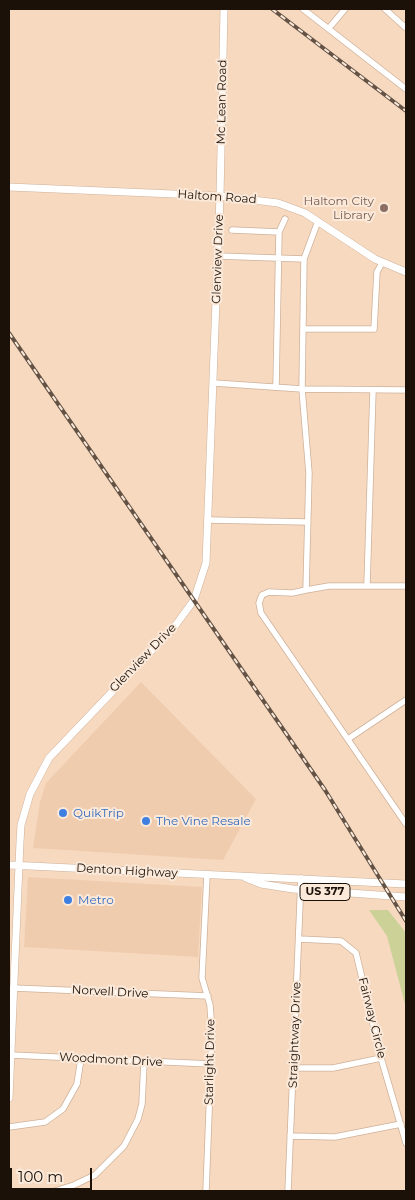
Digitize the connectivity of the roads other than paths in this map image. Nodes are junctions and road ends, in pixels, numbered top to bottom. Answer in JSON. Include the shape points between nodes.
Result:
{"nodes":[{"id":1,"x":224,"y":9,"type":"edge"},
{"id":2,"x":303,"y":9,"type":"edge"},
{"id":3,"x":345,"y":9,"type":"edge"},
{"id":4,"x":385,"y":9,"type":"edge"},
{"id":5,"x":329,"y":28,"type":"junction"},
{"id":6,"x":406,"y":28,"type":"edge"},
{"id":7,"x":406,"y":89,"type":"edge"},
{"id":8,"x":9,"y":187,"type":"edge"},
{"id":9,"x":220,"y":196,"type":"junction"},
{"id":10,"x":285,"y":219,"type":"dead end"},
{"id":11,"x":318,"y":220,"type":"junction"},
{"id":12,"x":232,"y":230,"type":"dead end"},
{"id":13,"x":279,"y":232,"type":"junction"},
{"id":14,"x":218,"y":256,"type":"junction"},
{"id":15,"x":278,"y":258,"type":"junction"},
{"id":16,"x":304,"y":259,"type":"junction"},
{"id":17,"x":382,"y":263,"type":"junction"},
{"id":18,"x":406,"y":272,"type":"edge"},
{"id":19,"x":303,"y":329,"type":"junction"},
{"id":20,"x":214,"y":383,"type":"junction"},
{"id":21,"x":276,"y":387,"type":"junction"},
{"id":22,"x":302,"y":389,"type":"junction"},
{"id":23,"x":373,"y":390,"type":"junction"},
{"id":24,"x":406,"y":390,"type":"edge"},
{"id":25,"x":209,"y":520,"type":"junction"},
{"id":26,"x":307,"y":522,"type":"junction"},
{"id":27,"x":367,"y":585,"type":"junction"},
{"id":28,"x":406,"y":586,"type":"edge"},
{"id":29,"x":306,"y":590,"type":"junction"},
{"id":30,"x":406,"y":700,"type":"edge"},
{"id":31,"x":348,"y":739,"type":"junction"},
{"id":32,"x":406,"y":824,"type":"edge"},
{"id":33,"x":9,"y":865,"type":"edge"},
{"id":34,"x":19,"y":865,"type":"junction"},
{"id":35,"x":207,"y":875,"type":"junction"},
{"id":36,"x":246,"y":878,"type":"junction"},
{"id":37,"x":301,"y":878,"type":"junction"},
{"id":38,"x":406,"y":884,"type":"edge"},
{"id":39,"x":300,"y":890,"type":"junction"},
{"id":40,"x":406,"y":898,"type":"edge"},
{"id":41,"x":299,"y":939,"type":"junction"},
{"id":42,"x":13,"y":988,"type":"junction"},
{"id":43,"x":208,"y":996,"type":"junction"},
{"id":44,"x":11,"y":1055,"type":"junction"},
{"id":45,"x":382,"y":1058,"type":"junction"},
{"id":46,"x":81,"y":1059,"type":"junction"},
{"id":47,"x":144,"y":1062,"type":"junction"},
{"id":48,"x":211,"y":1064,"type":"junction"},
{"id":49,"x":294,"y":1068,"type":"junction"},
{"id":50,"x":9,"y":1098,"type":"edge"},
{"id":51,"x":401,"y":1124,"type":"junction"},
{"id":52,"x":9,"y":1127,"type":"edge"},
{"id":53,"x":290,"y":1136,"type":"junction"},
{"id":54,"x":406,"y":1143,"type":"edge"},
{"id":55,"x":55,"y":1191,"type":"edge"},
{"id":56,"x":206,"y":1191,"type":"edge"},
{"id":57,"x":288,"y":1191,"type":"edge"}],
"edges":[{"from":1,"to":9,"type":"main road","name":"Mc Lean Road"},
{"from":2,"to":5,"type":"street"},
{"from":3,"to":5,"type":"street"},
{"from":4,"to":6,"type":"street"},
{"from":5,"to":7,"type":"street"},
{"from":8,"to":9,"type":"main road","name":"Haltom Road"},
{"from":9,"to":11,"type":"main road","name":"Haltom Road","via":[[278,203]]},
{"from":9,"to":14,"type":"main road","name":"Glenview Drive"},
{"from":10,"to":13,"type":"street"},
{"from":11,"to":16,"type":"street"},
{"from":11,"to":17,"type":"main road","name":"Haltom Road"},
{"from":12,"to":13,"type":"street"},
{"from":13,"to":15,"type":"street"},
{"from":14,"to":15,"type":"street"},
{"from":14,"to":20,"type":"main road","name":"Glenview Drive"},
{"from":15,"to":16,"type":"street"},
{"from":15,"to":21,"type":"street"},
{"from":16,"to":19,"type":"street"},
{"from":17,"to":18,"type":"main road","name":"Haltom Road"},
{"from":17,"to":19,"type":"street","via":[[377,272],[374,329]]},
{"from":19,"to":22,"type":"street"},
{"from":20,"to":21,"type":"street"},
{"from":20,"to":25,"type":"main road","name":"Glenview Drive"},
{"from":21,"to":22,"type":"street"},
{"from":22,"to":23,"type":"street"},
{"from":22,"to":26,"type":"street","via":[[309,473]]},
{"from":23,"to":24,"type":"street"},
{"from":23,"to":27,"type":"street"},
{"from":25,"to":26,"type":"street"},
{"from":25,"to":34,"type":"main road","name":"Glenview Drive","via":[[206,563],[194,600],[175,626],[49,758],[39,775],[21,825]]},
{"from":26,"to":29,"type":"street"},
{"from":27,"to":28,"type":"street"},
{"from":27,"to":29,"type":"street"},
{"from":29,"to":31,"type":"street","via":[[262,595],[261,613]]},
{"from":30,"to":31,"type":"street"},
{"from":31,"to":32,"type":"street"},
{"from":33,"to":34,"type":"main road","name":"Denton Highway","number":"US 377"},
{"from":34,"to":35,"type":"main road","name":"Denton Highway","number":"US 377"},
{"from":34,"to":42,"type":"main road","name":"Glenview Drive"},
{"from":35,"to":36,"type":"main road","name":"Denton Highway","number":"US 377"},
{"from":35,"to":43,"type":"street","name":"Starlight Drive","via":[[202,978]]},
{"from":36,"to":37,"type":"main road","name":"Denton Highway","number":"US 377"},
{"from":36,"to":39,"type":"main road","name":"Denton Highway","number":"US 377","via":[[261,884]]},
{"from":37,"to":38,"type":"main road","name":"Denton Highway","number":"US 377"},
{"from":37,"to":39,"type":"street","name":"Straightway Drive"},
{"from":39,"to":40,"type":"main road","name":"Denton Highway","number":"US 377"},
{"from":39,"to":41,"type":"street","name":"Straightway Drive"},
{"from":41,"to":45,"type":"street","name":"Fairway Circle","via":[[341,941],[356,953]]},
{"from":41,"to":49,"type":"street","name":"Straightway Drive"},
{"from":42,"to":43,"type":"street","name":"Norvell Drive"},
{"from":42,"to":44,"type":"main road","name":"Glenview Drive"},
{"from":43,"to":48,"type":"street","name":"Starlight Drive"},
{"from":44,"to":46,"type":"street","name":"Woodmont Drive"},
{"from":44,"to":50,"type":"main road","name":"Glenview Drive"},
{"from":45,"to":49,"type":"street","via":[[333,1068]]},
{"from":45,"to":51,"type":"street","name":"Fairway Circle"},
{"from":46,"to":47,"type":"street","name":"Woodmont Drive"},
{"from":46,"to":52,"type":"street","via":[[77,1084],[63,1109],[45,1122]]},
{"from":47,"to":48,"type":"street","name":"Woodmont Drive"},
{"from":47,"to":55,"type":"street","via":[[142,1104],[124,1146],[95,1175]]},
{"from":48,"to":56,"type":"street","name":"Starlight Drive"},
{"from":49,"to":53,"type":"street","name":"Straightway Drive"},
{"from":51,"to":53,"type":"street","via":[[335,1137]]},
{"from":51,"to":54,"type":"street","name":"Fairway Circle"},
{"from":53,"to":57,"type":"street","name":"Straightway Drive"}]}
